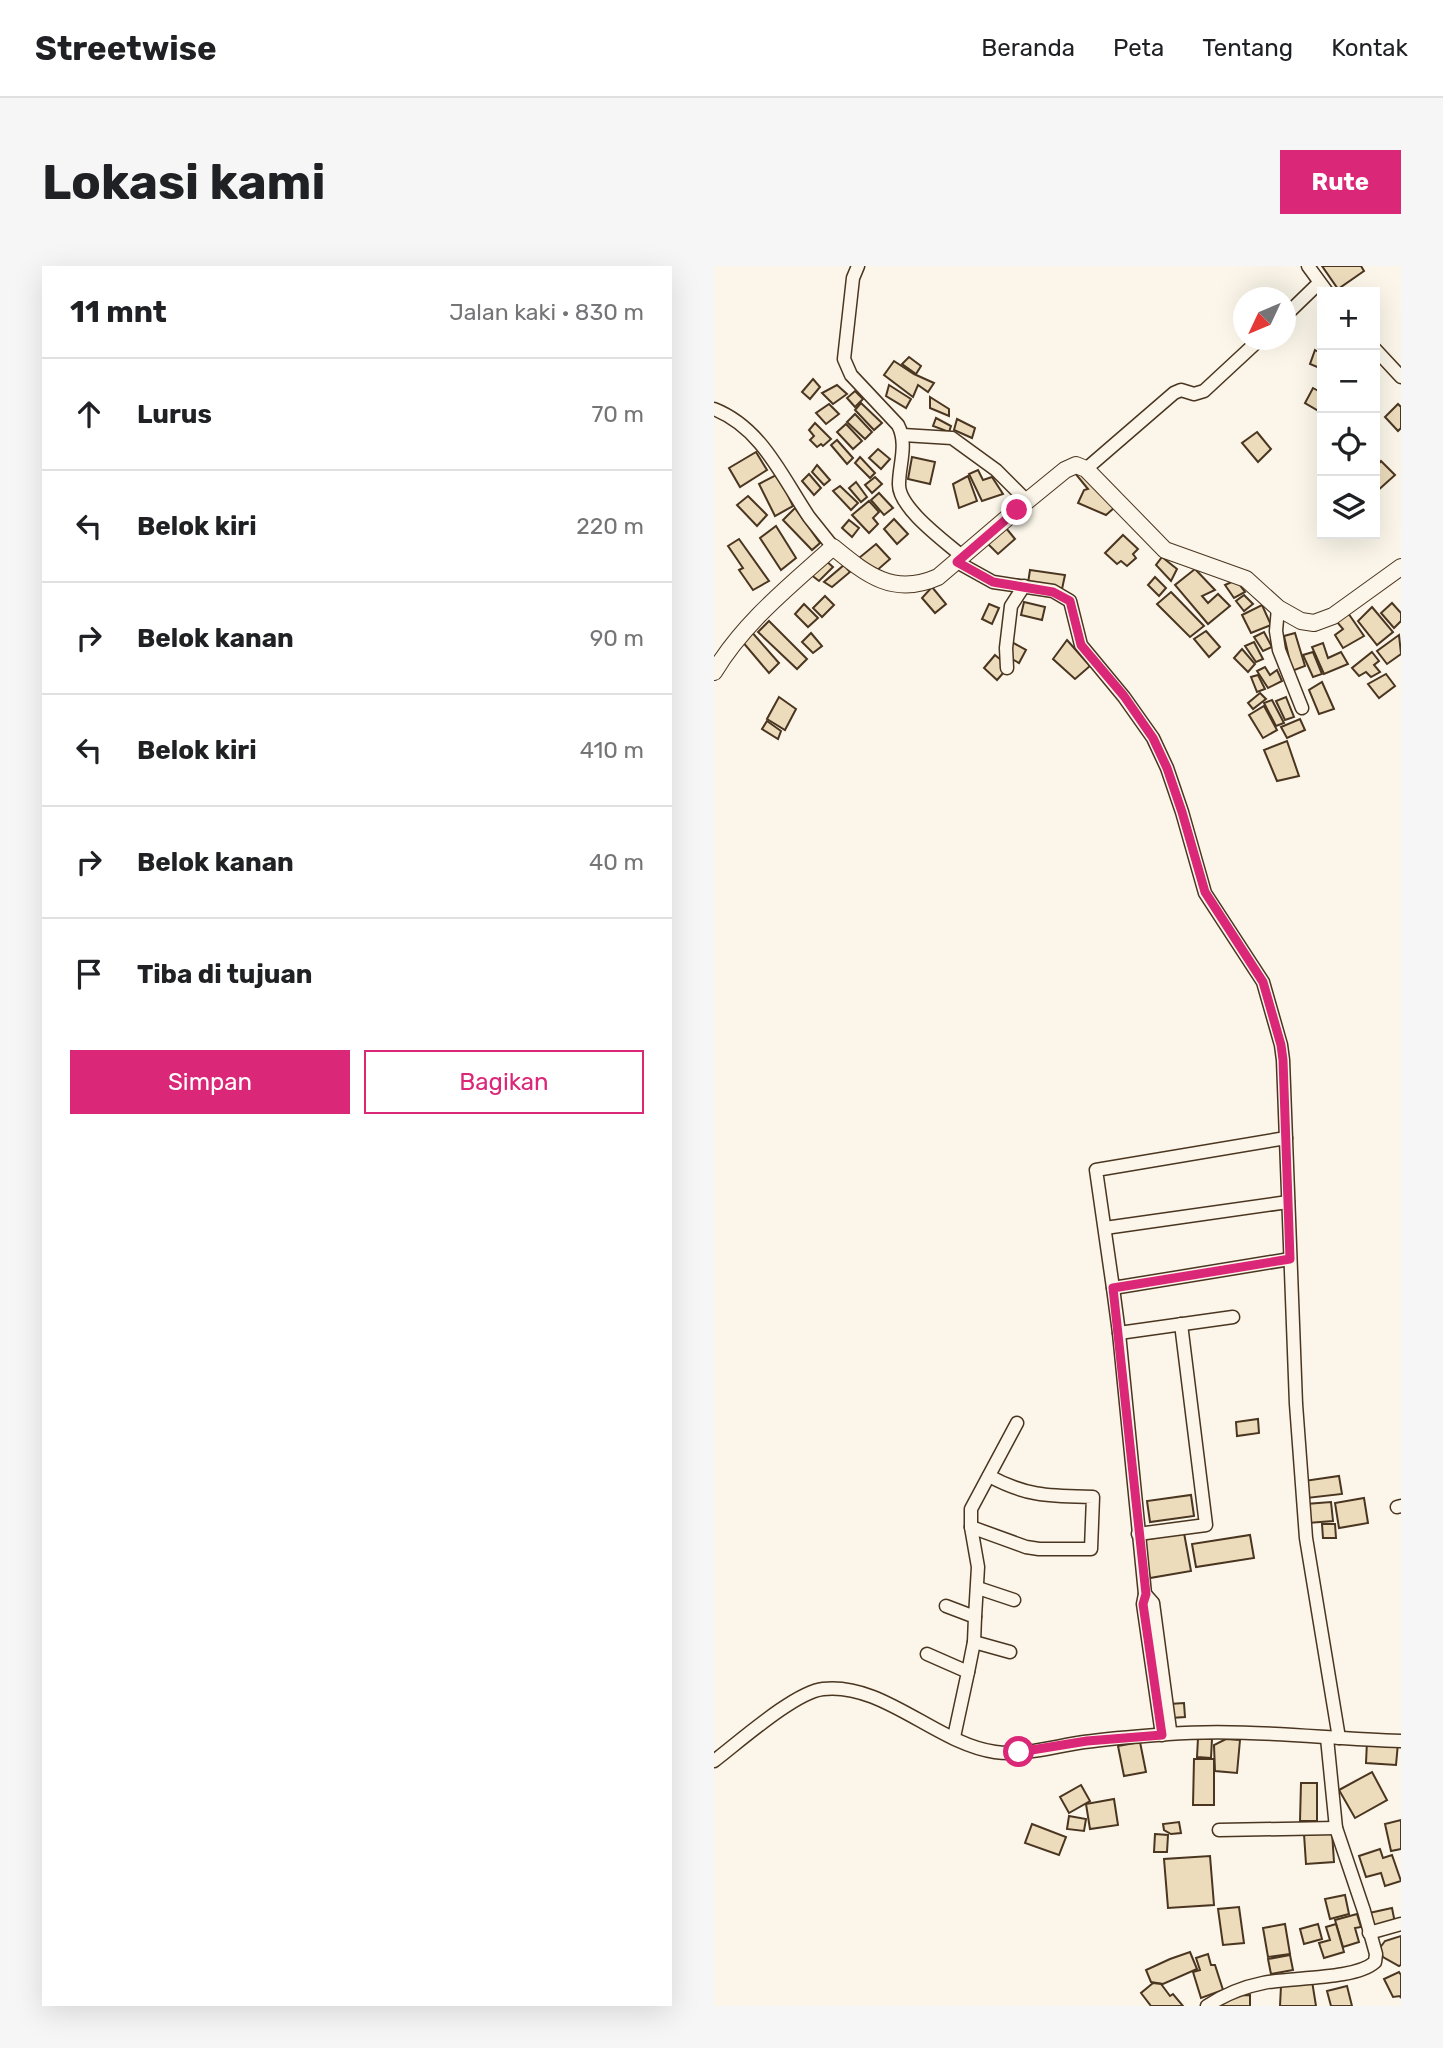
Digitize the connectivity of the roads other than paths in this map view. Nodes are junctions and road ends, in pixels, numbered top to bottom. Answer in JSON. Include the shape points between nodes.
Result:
{"nodes":[{"id":1,"x":858,"y":266,"type":"edge"},
{"id":2,"x":1308,"y":266,"type":"edge"},
{"id":3,"x":1322,"y":287,"type":"edge"},
{"id":4,"x":1317,"y":292,"type":"edge"},
{"id":5,"x":1296,"y":308,"type":"edge"},
{"id":6,"x":1248,"y":350,"type":"edge"},
{"id":7,"x":1376,"y":350,"type":"edge"},
{"id":8,"x":1401,"y":377,"type":"edge"},
{"id":9,"x":714,"y":409,"type":"edge"},
{"id":10,"x":903,"y":435,"type":"junction"},
{"id":11,"x":1086,"y":469,"type":"junction"},
{"id":12,"x":1027,"y":501,"type":"junction"},
{"id":13,"x":833,"y":547,"type":"junction"},
{"id":14,"x":960,"y":560,"type":"junction"},
{"id":15,"x":1401,"y":567,"type":"edge"},
{"id":16,"x":1024,"y":586,"type":"junction"},
{"id":17,"x":1278,"y":608,"type":"junction"},
{"id":18,"x":1007,"y":668,"type":"dead end"},
{"id":19,"x":714,"y":671,"type":"edge"},
{"id":20,"x":1302,"y":708,"type":"dead end"},
{"id":21,"x":1286,"y":1138,"type":"junction"},
{"id":22,"x":1288,"y":1202,"type":"junction"},
{"id":23,"x":1105,"y":1228,"type":"junction"},
{"id":24,"x":1290,"y":1259,"type":"junction"},
{"id":25,"x":1113,"y":1288,"type":"junction"},
{"id":26,"x":1233,"y":1317,"type":"dead end"},
{"id":27,"x":1181,"y":1324,"type":"junction"},
{"id":28,"x":1119,"y":1333,"type":"junction"},
{"id":29,"x":1017,"y":1423,"type":"dead end"},
{"id":30,"x":989,"y":1476,"type":"junction"},
{"id":31,"x":971,"y":1527,"type":"junction"},
{"id":32,"x":1138,"y":1534,"type":"junction"},
{"id":33,"x":978,"y":1588,"type":"junction"},
{"id":34,"x":1014,"y":1600,"type":"dead end"},
{"id":35,"x":946,"y":1606,"type":"dead end"},
{"id":36,"x":975,"y":1618,"type":"junction"},
{"id":37,"x":974,"y":1642,"type":"junction"},
{"id":38,"x":1010,"y":1652,"type":"dead end"},
{"id":39,"x":926,"y":1654,"type":"dead end"},
{"id":40,"x":968,"y":1672,"type":"junction"},
{"id":41,"x":1166,"y":1734,"type":"junction"},
{"id":42,"x":954,"y":1737,"type":"junction"},
{"id":43,"x":1333,"y":1738,"type":"junction"},
{"id":44,"x":1401,"y":1741,"type":"edge"},
{"id":45,"x":714,"y":1761,"type":"edge"},
{"id":46,"x":1336,"y":1828,"type":"junction"},
{"id":47,"x":1219,"y":1830,"type":"dead end"},
{"id":48,"x":1401,"y":1924,"type":"edge"},
{"id":49,"x":1369,"y":1933,"type":"junction"},
{"id":50,"x":1207,"y":2006,"type":"edge"}],
"edges":[{"from":1,"to":10,"type":"street","via":[[844,359],[851,375]]},
{"from":2,"to":3,"type":"street"},
{"from":4,"to":5,"type":"street"},
{"from":6,"to":11,"type":"street","via":[[1204,391],[1174,393]]},
{"from":7,"to":8,"type":"street"},
{"from":9,"to":13,"type":"street","via":[[752,435]]},
{"from":10,"to":12,"type":"street","via":[[953,438],[996,470]]},
{"from":10,"to":14,"type":"street","via":[[901,496]]},
{"from":11,"to":12,"type":"street","via":[[1072,466]]},
{"from":11,"to":17,"type":"street","via":[[1166,550],[1246,579]]},
{"from":12,"to":14,"type":"street"},
{"from":13,"to":14,"type":"street","via":[[862,571],[897,585],[925,583]]},
{"from":13,"to":19,"type":"street","via":[[749,623]]},
{"from":14,"to":16,"type":"street","via":[[993,582]]},
{"from":15,"to":17,"type":"street","via":[[1334,616],[1314,623]]},
{"from":16,"to":18,"type":"street","via":[[1011,606]]},
{"from":16,"to":21,"type":"street","via":[[1070,601],[1081,645],[1139,716],[1158,748],[1205,892],[1263,982],[1281,1045]]},
{"from":17,"to":20,"type":"street","via":[[1279,650]]},
{"from":21,"to":22,"type":"street"},
{"from":21,"to":23,"type":"street","via":[[1096,1170]]},
{"from":22,"to":23,"type":"street"},
{"from":22,"to":24,"type":"street"},
{"from":23,"to":25,"type":"street"},
{"from":24,"to":25,"type":"street"},
{"from":24,"to":43,"type":"street","via":[[1306,1538]]},
{"from":25,"to":28,"type":"street"},
{"from":26,"to":27,"type":"street"},
{"from":27,"to":28,"type":"street"},
{"from":27,"to":32,"type":"street","via":[[1206,1525]]},
{"from":28,"to":32,"type":"street"},
{"from":29,"to":30,"type":"street"},
{"from":30,"to":31,"type":"street","via":[[971,1509]]},
{"from":30,"to":31,"type":"street","via":[[1032,1494],[1094,1497],[1091,1549],[1026,1547]]},
{"from":31,"to":33,"type":"street"},
{"from":32,"to":41,"type":"street","via":[[1146,1594],[1153,1602]]},
{"from":33,"to":34,"type":"street"},
{"from":33,"to":36,"type":"street"},
{"from":35,"to":36,"type":"street"},
{"from":36,"to":37,"type":"street"},
{"from":37,"to":38,"type":"street"},
{"from":37,"to":40,"type":"street"},
{"from":39,"to":40,"type":"street"},
{"from":40,"to":42,"type":"street"},
{"from":41,"to":42,"type":"street","via":[[1019,1752],[984,1749]]},
{"from":41,"to":43,"type":"street"},
{"from":42,"to":45,"type":"street","via":[[878,1699],[841,1688],[821,1689],[808,1692]]},
{"from":43,"to":44,"type":"street"},
{"from":43,"to":46,"type":"street"},
{"from":46,"to":47,"type":"street"},
{"from":46,"to":49,"type":"street"},
{"from":48,"to":49,"type":"street"},
{"from":49,"to":50,"type":"street","via":[[1376,1954],[1370,1967],[1263,1983]]}]}
